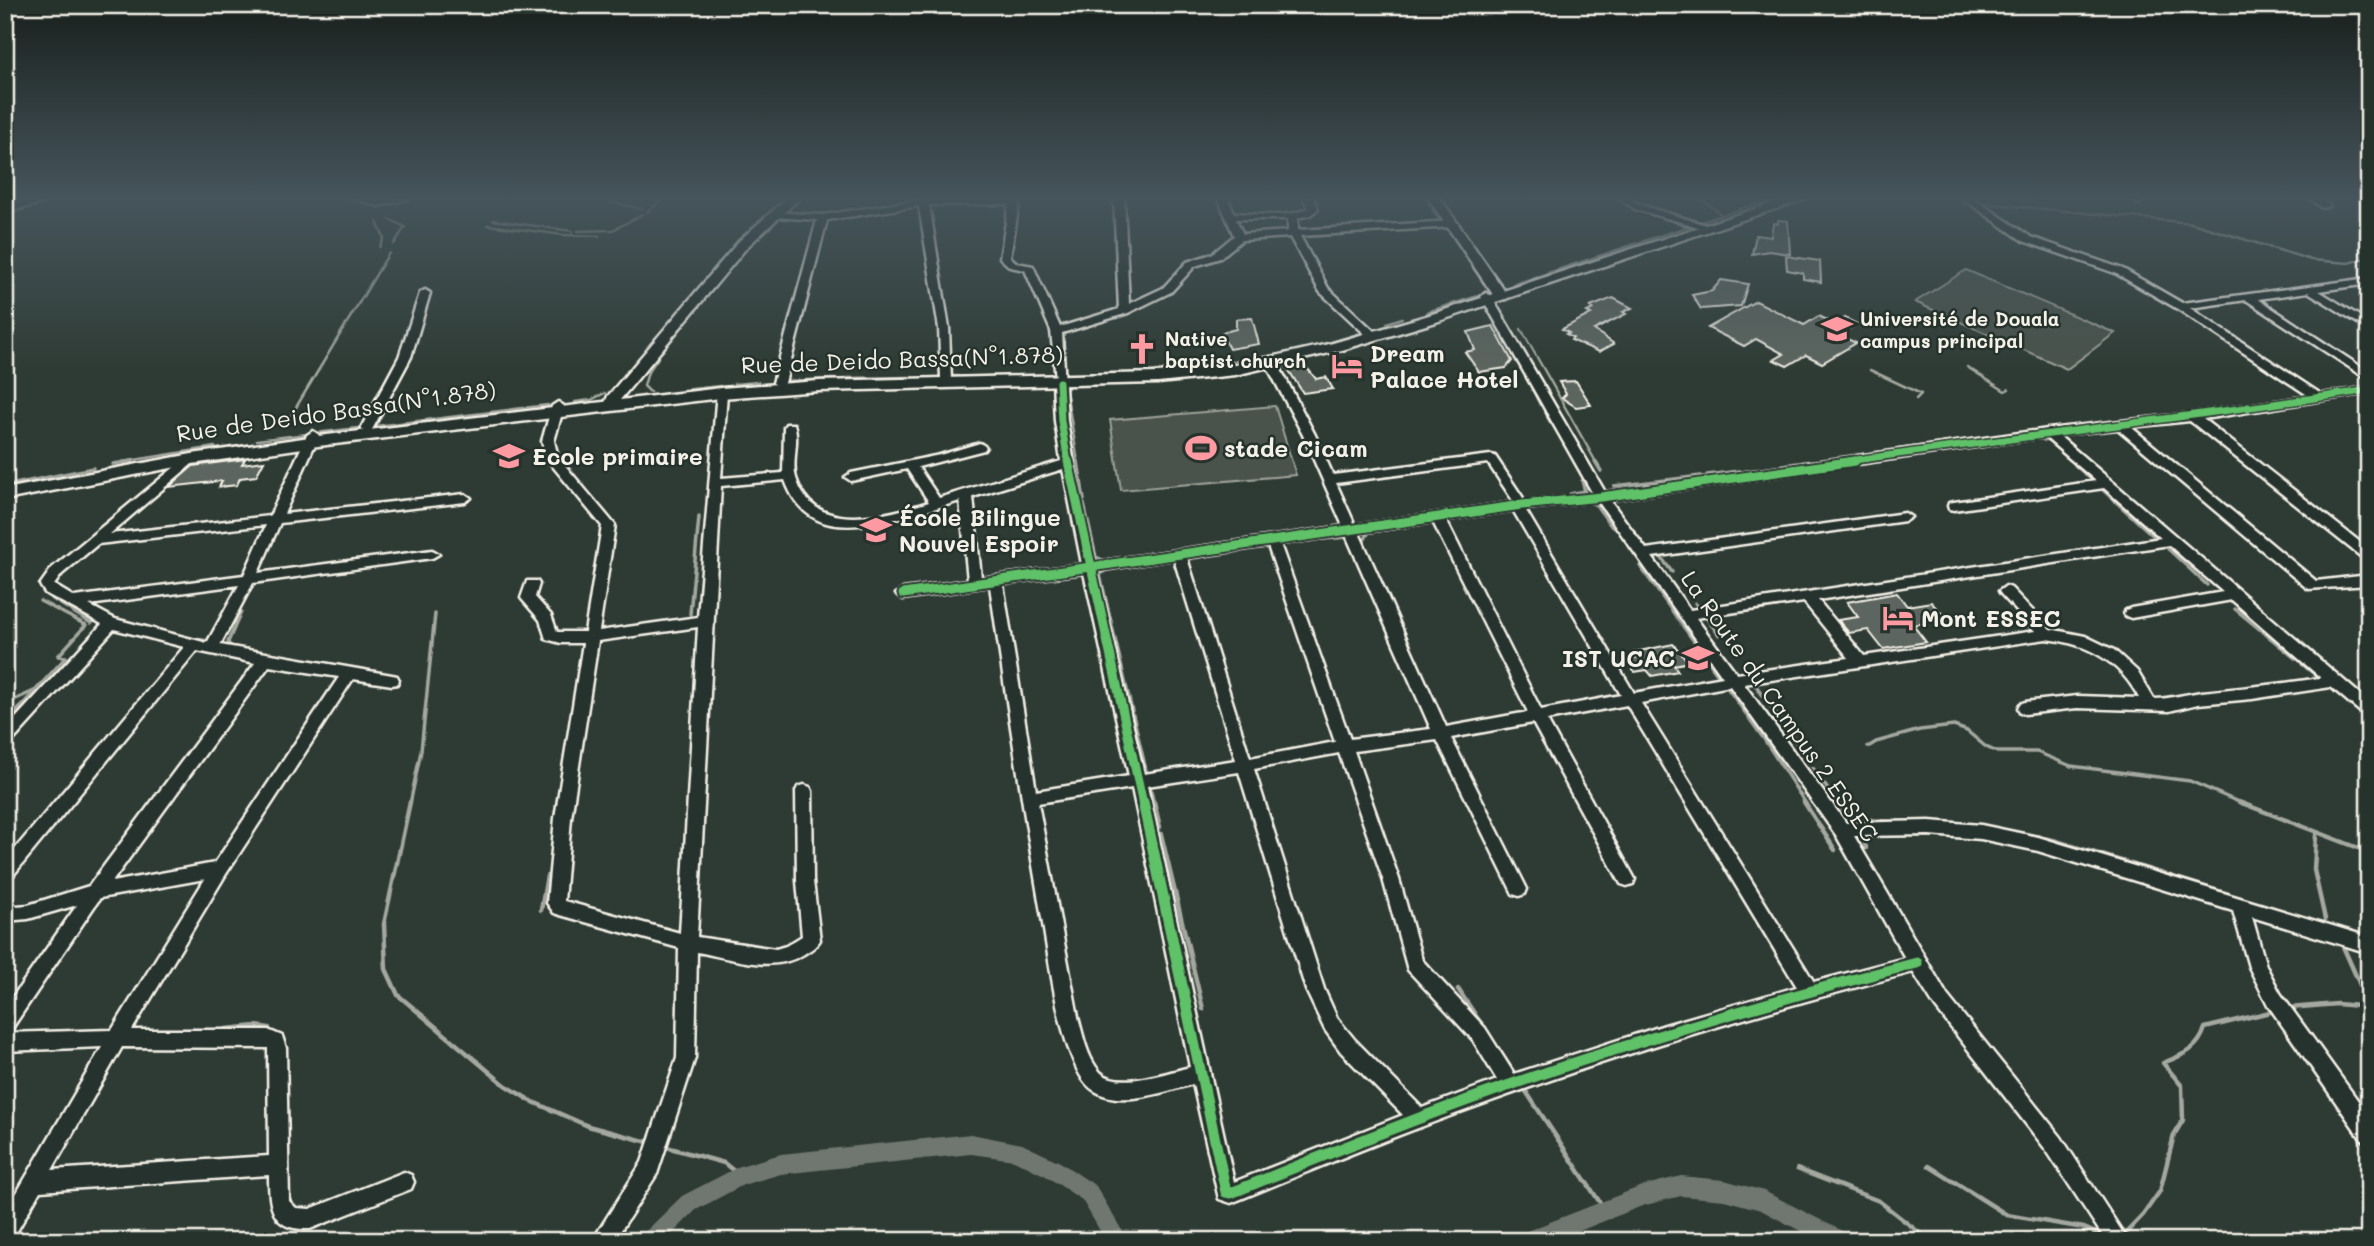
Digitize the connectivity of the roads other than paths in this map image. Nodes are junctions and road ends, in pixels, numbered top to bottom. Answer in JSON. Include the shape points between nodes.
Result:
{"nodes":[{"id":1,"x":732,"y":256,"type":"edge"},
{"id":2,"x":813,"y":256,"type":"edge"},
{"id":3,"x":932,"y":256,"type":"edge"},
{"id":4,"x":1006,"y":256,"type":"edge"},
{"id":5,"x":1122,"y":256,"type":"edge"},
{"id":6,"x":1213,"y":256,"type":"edge"},
{"id":7,"x":1306,"y":256,"type":"edge"},
{"id":8,"x":1471,"y":256,"type":"edge"},
{"id":9,"x":1610,"y":256,"type":"edge"},
{"id":10,"x":1619,"y":256,"type":"edge"},
{"id":11,"x":2076,"y":256,"type":"edge"},
{"id":12,"x":2369,"y":281,"type":"edge"},
{"id":13,"x":2308,"y":288,"type":"junction"},
{"id":14,"x":425,"y":293,"type":"dead end"},
{"id":15,"x":1493,"y":296,"type":"junction"},
{"id":16,"x":2246,"y":296,"type":"junction"},
{"id":17,"x":2180,"y":306,"type":"junction"},
{"id":18,"x":1124,"y":310,"type":"junction"},
{"id":19,"x":2369,"y":327,"type":"edge"},
{"id":20,"x":1056,"y":331,"type":"junction"},
{"id":21,"x":1370,"y":333,"type":"junction"},
{"id":22,"x":1272,"y":363,"type":"junction"},
{"id":23,"x":2369,"y":377,"type":"edge"},
{"id":24,"x":947,"y":378,"type":"junction"},
{"id":25,"x":1059,"y":379,"type":"junction"},
{"id":26,"x":873,"y":382,"type":"junction"},
{"id":27,"x":779,"y":383,"type":"junction"},
{"id":28,"x":2369,"y":390,"type":"edge"},
{"id":29,"x":720,"y":393,"type":"junction"},
{"id":30,"x":2320,"y":398,"type":"junction"},
{"id":31,"x":612,"y":402,"type":"junction"},
{"id":32,"x":558,"y":409,"type":"junction"},
{"id":33,"x":2193,"y":417,"type":"junction"},
{"id":34,"x":2120,"y":425,"type":"junction"},
{"id":35,"x":790,"y":427,"type":"dead end"},
{"id":36,"x":367,"y":428,"type":"junction"},
{"id":37,"x":2048,"y":433,"type":"junction"},
{"id":38,"x":311,"y":438,"type":"junction"},
{"id":39,"x":980,"y":447,"type":"dead end"},
{"id":40,"x":192,"y":459,"type":"junction"},
{"id":41,"x":1068,"y":463,"type":"junction"},
{"id":42,"x":910,"y":464,"type":"junction"},
{"id":43,"x":789,"y":476,"type":"junction"},
{"id":44,"x":850,"y":477,"type":"dead end"},
{"id":45,"x":1328,"y":480,"type":"junction"},
{"id":46,"x":715,"y":483,"type":"junction"},
{"id":47,"x":2105,"y":484,"type":"junction"},
{"id":48,"x":5,"y":488,"type":"edge"},
{"id":49,"x":966,"y":494,"type":"junction"},
{"id":50,"x":5,"y":495,"type":"edge"},
{"id":51,"x":1601,"y":497,"type":"junction"},
{"id":52,"x":466,"y":498,"type":"dead end"},
{"id":53,"x":936,"y":503,"type":"junction"},
{"id":54,"x":1519,"y":505,"type":"junction"},
{"id":55,"x":1954,"y":506,"type":"dead end"},
{"id":56,"x":1905,"y":517,"type":"dead end"},
{"id":57,"x":1438,"y":518,"type":"junction"},
{"id":58,"x":274,"y":521,"type":"junction"},
{"id":59,"x":1351,"y":530,"type":"junction"},
{"id":60,"x":94,"y":540,"type":"junction"},
{"id":61,"x":2169,"y":541,"type":"junction"},
{"id":62,"x":1273,"y":542,"type":"junction"},
{"id":63,"x":432,"y":554,"type":"dead end"},
{"id":64,"x":1645,"y":554,"type":"junction"},
{"id":65,"x":1180,"y":556,"type":"junction"},
{"id":66,"x":2369,"y":556,"type":"edge"},
{"id":67,"x":1089,"y":566,"type":"junction"},
{"id":68,"x":249,"y":578,"type":"junction"},
{"id":69,"x":2369,"y":580,"type":"edge"},
{"id":70,"x":996,"y":581,"type":"junction"},
{"id":71,"x":532,"y":584,"type":"dead end"},
{"id":72,"x":975,"y":584,"type":"junction"},
{"id":73,"x":2006,"y":591,"type":"dead end"},
{"id":74,"x":903,"y":594,"type":"dead end"},
{"id":75,"x":2232,"y":595,"type":"junction"},
{"id":76,"x":1807,"y":596,"type":"junction"},
{"id":77,"x":74,"y":602,"type":"junction"},
{"id":78,"x":2131,"y":613,"type":"dead end"},
{"id":79,"x":1686,"y":615,"type":"junction"},
{"id":80,"x":705,"y":621,"type":"junction"},
{"id":81,"x":111,"y":623,"type":"junction"},
{"id":82,"x":2046,"y":634,"type":"junction"},
{"id":83,"x":590,"y":637,"type":"junction"},
{"id":84,"x":194,"y":645,"type":"junction"},
{"id":85,"x":211,"y":649,"type":"junction"},
{"id":86,"x":265,"y":660,"type":"junction"},
{"id":87,"x":1860,"y":661,"type":"junction"},
{"id":88,"x":349,"y":674,"type":"junction"},
{"id":89,"x":392,"y":680,"type":"dead end"},
{"id":90,"x":1734,"y":680,"type":"junction"},
{"id":91,"x":2333,"y":681,"type":"junction"},
{"id":92,"x":1630,"y":698,"type":"junction"},
{"id":93,"x":2149,"y":704,"type":"junction"},
{"id":94,"x":2025,"y":708,"type":"dead end"},
{"id":95,"x":2369,"y":712,"type":"edge"},
{"id":96,"x":1537,"y":716,"type":"junction"},
{"id":97,"x":1441,"y":734,"type":"junction"},
{"id":98,"x":5,"y":740,"type":"edge"},
{"id":99,"x":1344,"y":746,"type":"junction"},
{"id":100,"x":1244,"y":765,"type":"junction"},
{"id":101,"x":1138,"y":781,"type":"junction"},
{"id":102,"x":804,"y":791,"type":"dead end"},
{"id":103,"x":1028,"y":798,"type":"junction"},
{"id":104,"x":1842,"y":830,"type":"junction"},
{"id":105,"x":220,"y":869,"type":"junction"},
{"id":106,"x":5,"y":873,"type":"edge"},
{"id":107,"x":1627,"y":879,"type":"dead end"},
{"id":108,"x":1519,"y":889,"type":"dead end"},
{"id":109,"x":95,"y":892,"type":"junction"},
{"id":110,"x":2241,"y":905,"type":"junction"},
{"id":111,"x":5,"y":914,"type":"edge"},
{"id":112,"x":688,"y":943,"type":"junction"},
{"id":113,"x":2369,"y":945,"type":"edge"},
{"id":114,"x":1917,"y":963,"type":"junction"},
{"id":115,"x":1809,"y":990,"type":"junction"},
{"id":116,"x":5,"y":1024,"type":"edge"},
{"id":117,"x":117,"y":1038,"type":"junction"},
{"id":118,"x":5,"y":1042,"type":"edge"},
{"id":119,"x":1199,"y":1073,"type":"junction"},
{"id":120,"x":1511,"y":1086,"type":"junction"},
{"id":121,"x":1419,"y":1118,"type":"junction"},
{"id":122,"x":2369,"y":1133,"type":"edge"},
{"id":123,"x":278,"y":1165,"type":"junction"},
{"id":124,"x":34,"y":1181,"type":"junction"},
{"id":125,"x":404,"y":1182,"type":"dead end"},
{"id":126,"x":5,"y":1233,"type":"edge"},
{"id":127,"x":603,"y":1241,"type":"edge"},
{"id":128,"x":2118,"y":1241,"type":"edge"}],
"edges":[{"from":1,"to":31,"type":"street"},
{"from":2,"to":27,"type":"street"},
{"from":3,"to":24,"type":"street"},
{"from":4,"to":20,"type":"street","via":[[1014,265],[1029,268]]},
{"from":5,"to":18,"type":"street"},
{"from":6,"to":18,"type":"street","via":[[1191,264],[1170,288]]},
{"from":7,"to":21,"type":"street","via":[[1324,290]]},
{"from":8,"to":15,"type":"street"},
{"from":9,"to":15,"type":"main road","name":"Rue de Deido Bassa(N°1.878)"},
{"from":10,"to":15,"type":"main road"},
{"from":11,"to":17,"type":"street","via":[[2119,271]]},
{"from":12,"to":13,"type":"street"},
{"from":13,"to":16,"type":"street"},
{"from":13,"to":19,"type":"street"},
{"from":14,"to":36,"type":"street","via":[[405,357]]},
{"from":15,"to":21,"type":"main road","name":"Rue de Deido Bassa(N°1.878)"},
{"from":15,"to":22,"type":"main road","via":[[1349,344]]},
{"from":15,"to":51,"type":"street","name":"La Route du Campus 2 ESSEC"},
{"from":16,"to":17,"type":"street"},
{"from":16,"to":23,"type":"street"},
{"from":17,"to":30,"type":"street"},
{"from":18,"to":20,"type":"street"},
{"from":20,"to":25,"type":"street"},
{"from":21,"to":25,"type":"main road","name":"Rue de Deido Bassa(N°1.878)","via":[[1238,365]]},
{"from":22,"to":25,"type":"main road","via":[[1182,376]]},
{"from":22,"to":45,"type":"street"},
{"from":24,"to":25,"type":"main road","name":"Rue de Deido Bassa(N°1.878)"},
{"from":24,"to":26,"type":"main road","name":"Rue de Deido Bassa(N°1.878)"},
{"from":25,"to":26,"type":"main road"},
{"from":25,"to":41,"type":"street"},
{"from":26,"to":27,"type":"main road","name":"Rue de Deido Bassa(N°1.878)"},
{"from":26,"to":29,"type":"main road"},
{"from":27,"to":31,"type":"main road","name":"Rue de Deido Bassa(N°1.878)"},
{"from":28,"to":30,"type":"street"},
{"from":29,"to":31,"type":"main road"},
{"from":29,"to":46,"type":"street"},
{"from":30,"to":33,"type":"street"},
{"from":31,"to":32,"type":"main road"},
{"from":32,"to":36,"type":"main road","name":"Rue de Deido Bassa(N°1.878)"},
{"from":32,"to":38,"type":"main road"},
{"from":32,"to":83,"type":"street","via":[[548,441],[552,458],[609,525]]},
{"from":33,"to":34,"type":"street"},
{"from":33,"to":66,"type":"street"},
{"from":34,"to":37,"type":"street"},
{"from":34,"to":69,"type":"street","via":[[2313,586]]},
{"from":35,"to":43,"type":"street"},
{"from":36,"to":38,"type":"main road","name":"Rue de Deido Bassa(N°1.878)"},
{"from":37,"to":47,"type":"street"},
{"from":37,"to":51,"type":"street"},
{"from":38,"to":40,"type":"main road"},
{"from":38,"to":48,"type":"main road","name":"Rue de Deido Bassa(N°1.878)","via":[[188,453]]},
{"from":38,"to":58,"type":"street"},
{"from":39,"to":42,"type":"street"},
{"from":40,"to":50,"type":"main road"},
{"from":40,"to":60,"type":"street"},
{"from":41,"to":49,"type":"street"},
{"from":41,"to":67,"type":"street"},
{"from":42,"to":44,"type":"street"},
{"from":42,"to":53,"type":"street"},
{"from":43,"to":46,"type":"street"},
{"from":43,"to":53,"type":"street","via":[[807,507],[824,518],[873,520]]},
{"from":45,"to":54,"type":"street","via":[[1491,459]]},
{"from":45,"to":59,"type":"street"},
{"from":46,"to":80,"type":"street"},
{"from":47,"to":55,"type":"street"},
{"from":47,"to":61,"type":"street"},
{"from":49,"to":53,"type":"street"},
{"from":49,"to":72,"type":"street"},
{"from":51,"to":54,"type":"street"},
{"from":51,"to":64,"type":"street","name":"La Route du Campus 2 ESSEC"},
{"from":52,"to":58,"type":"street"},
{"from":54,"to":57,"type":"street"},
{"from":54,"to":92,"type":"street"},
{"from":56,"to":64,"type":"street"},
{"from":57,"to":59,"type":"street"},
{"from":57,"to":96,"type":"street"},
{"from":58,"to":60,"type":"street"},
{"from":58,"to":68,"type":"street"},
{"from":59,"to":62,"type":"street"},
{"from":59,"to":97,"type":"street"},
{"from":60,"to":77,"type":"street","via":[[47,585]]},
{"from":61,"to":75,"type":"street"},
{"from":61,"to":76,"type":"street"},
{"from":62,"to":65,"type":"street"},
{"from":62,"to":99,"type":"street"},
{"from":63,"to":68,"type":"street"},
{"from":64,"to":79,"type":"street","name":"La Route du Campus 2 ESSEC"},
{"from":65,"to":67,"type":"street"},
{"from":65,"to":100,"type":"street"},
{"from":67,"to":70,"type":"street"},
{"from":67,"to":101,"type":"street"},
{"from":68,"to":77,"type":"street"},
{"from":68,"to":85,"type":"street"},
{"from":70,"to":72,"type":"street"},
{"from":70,"to":103,"type":"street"},
{"from":71,"to":83,"type":"street","via":[[528,598],[546,618],[553,638]]},
{"from":72,"to":74,"type":"street"},
{"from":73,"to":82,"type":"street"},
{"from":75,"to":78,"type":"street"},
{"from":75,"to":91,"type":"street"},
{"from":76,"to":79,"type":"street"},
{"from":76,"to":87,"type":"street"},
{"from":77,"to":81,"type":"street"},
{"from":79,"to":90,"type":"street","name":"La Route du Campus 2 ESSEC"},
{"from":80,"to":83,"type":"street"},
{"from":80,"to":112,"type":"street"},
{"from":81,"to":84,"type":"street"},
{"from":81,"to":98,"type":"street"},
{"from":82,"to":87,"type":"street"},
{"from":82,"to":93,"type":"street","via":[[2091,643],[2108,654],[2139,681]]},
{"from":83,"to":112,"type":"street","via":[[555,903]]},
{"from":84,"to":85,"type":"street"},
{"from":84,"to":106,"type":"street"},
{"from":85,"to":86,"type":"street"},
{"from":86,"to":88,"type":"street"},
{"from":86,"to":109,"type":"street"},
{"from":87,"to":90,"type":"street"},
{"from":88,"to":89,"type":"street"},
{"from":88,"to":105,"type":"street"},
{"from":90,"to":92,"type":"street"},
{"from":90,"to":104,"type":"street","name":"La Route du Campus 2 ESSEC"},
{"from":91,"to":93,"type":"street"},
{"from":91,"to":95,"type":"street"},
{"from":92,"to":96,"type":"street"},
{"from":92,"to":115,"type":"street"},
{"from":93,"to":94,"type":"street","via":[[2070,703]]},
{"from":96,"to":97,"type":"street"},
{"from":96,"to":107,"type":"street"},
{"from":97,"to":99,"type":"street"},
{"from":97,"to":108,"type":"street"},
{"from":99,"to":100,"type":"street"},
{"from":99,"to":120,"type":"street","via":[[1391,879],[1414,964],[1479,1034]]},
{"from":100,"to":101,"type":"street"},
{"from":100,"to":121,"type":"street","via":[[1315,990],[1331,1024]]},
{"from":101,"to":103,"type":"street"},
{"from":101,"to":119,"type":"street"},
{"from":102,"to":112,"type":"street","via":[[811,940],[807,946],[776,957]]},
{"from":103,"to":119,"type":"street","via":[[1069,1017],[1094,1079],[1111,1089],[1126,1090]]},
{"from":104,"to":110,"type":"street","via":[[1899,827],[1981,832],[2038,844]]},
{"from":104,"to":114,"type":"street","name":"La Route du Campus 2 ESSEC"},
{"from":105,"to":109,"type":"street"},
{"from":105,"to":117,"type":"street"},
{"from":109,"to":111,"type":"street","via":[[28,912]]},
{"from":109,"to":116,"type":"street"},
{"from":110,"to":113,"type":"street"},
{"from":110,"to":122,"type":"street","via":[[2258,967],[2274,999]]},
{"from":112,"to":127,"type":"street","via":[[688,1037],[678,1088],[650,1167]]},
{"from":114,"to":115,"type":"street"},
{"from":114,"to":128,"type":"street","name":"La Route du Campus 2 ESSEC","via":[[1941,1002],[2054,1144]]},
{"from":115,"to":120,"type":"street"},
{"from":117,"to":118,"type":"street"},
{"from":117,"to":123,"type":"street","via":[[275,1042]]},
{"from":117,"to":124,"type":"street"},
{"from":119,"to":121,"type":"street","via":[[1224,1189],[1229,1193]]},
{"from":120,"to":121,"type":"street"},
{"from":123,"to":124,"type":"street"},
{"from":123,"to":125,"type":"street","via":[[279,1203],[295,1220],[310,1219]]},
{"from":124,"to":126,"type":"street"}]}
